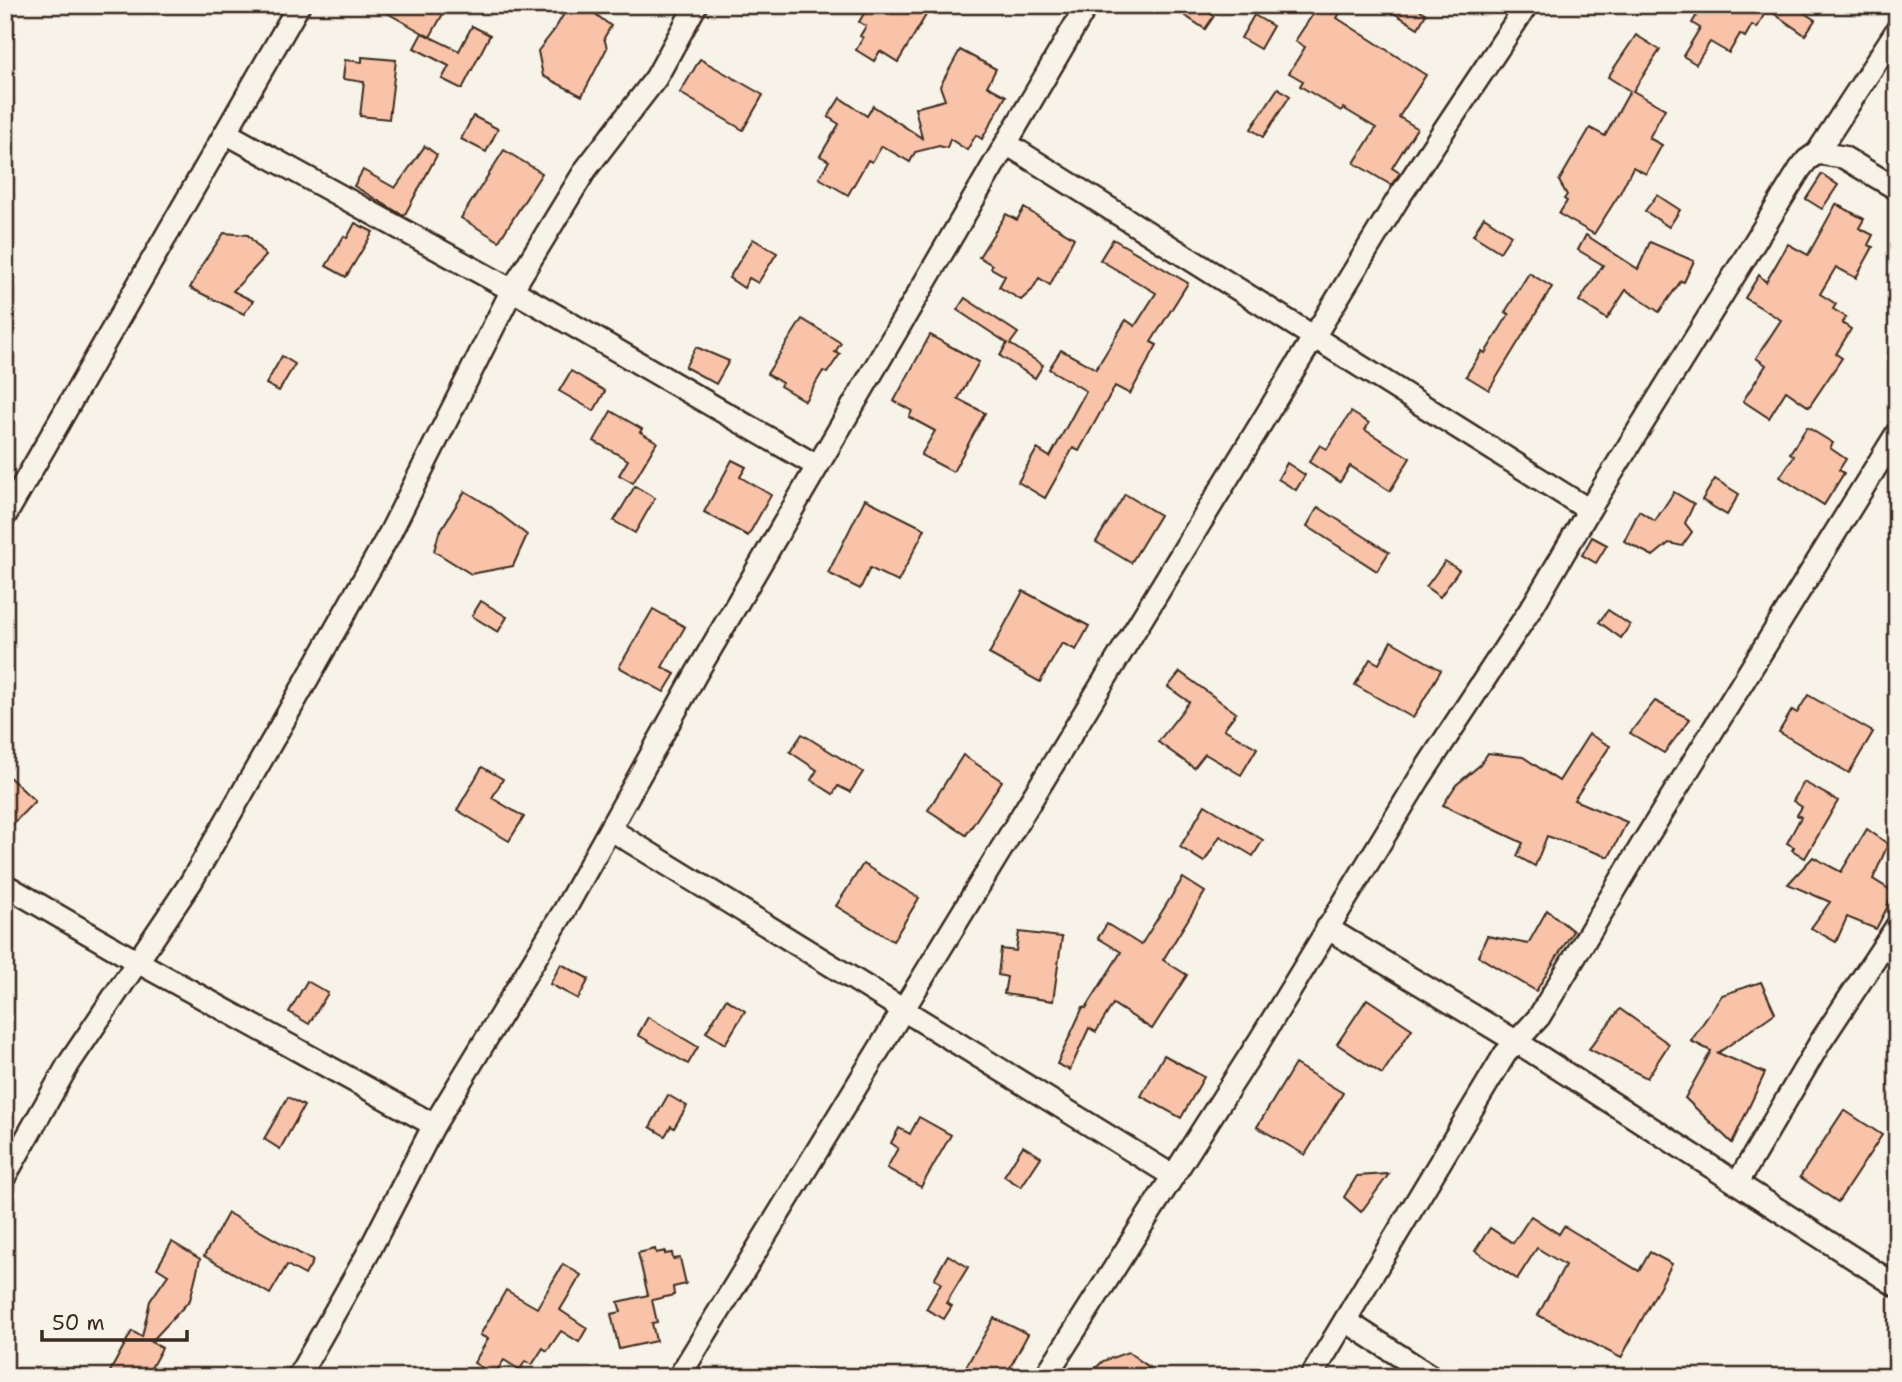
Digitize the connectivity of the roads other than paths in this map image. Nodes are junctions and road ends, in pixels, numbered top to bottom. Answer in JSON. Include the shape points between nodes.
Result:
{"nodes":[{"id":1,"x":299,"y":5,"type":"edge"},
{"id":2,"x":696,"y":5,"type":"edge"},
{"id":3,"x":1087,"y":5,"type":"edge"},
{"id":4,"x":1527,"y":5,"type":"edge"},
{"id":5,"x":1897,"y":30,"type":"edge"},
{"id":6,"x":226,"y":133,"type":"junction"},
{"id":7,"x":1007,"y":144,"type":"junction"},
{"id":8,"x":1817,"y":153,"type":"junction"},
{"id":9,"x":1897,"y":189,"type":"edge"},
{"id":10,"x":512,"y":290,"type":"junction"},
{"id":11,"x":1314,"y":337,"type":"junction"},
{"id":12,"x":1897,"y":433,"type":"edge"},
{"id":13,"x":817,"y":466,"type":"junction"},
{"id":14,"x":1589,"y":510,"type":"junction"},
{"id":15,"x":5,"y":516,"type":"edge"},
{"id":16,"x":610,"y":829,"type":"junction"},
{"id":17,"x":5,"y":885,"type":"edge"},
{"id":18,"x":1897,"y":926,"type":"edge"},
{"id":19,"x":1327,"y":928,"type":"junction"},
{"id":20,"x":136,"y":961,"type":"junction"},
{"id":21,"x":903,"y":1010,"type":"junction"},
{"id":22,"x":1517,"y":1042,"type":"junction"},
{"id":23,"x":434,"y":1125,"type":"junction"},
{"id":24,"x":5,"y":1175,"type":"edge"},
{"id":25,"x":1173,"y":1176,"type":"junction"},
{"id":26,"x":1738,"y":1182,"type":"junction"},
{"id":27,"x":1897,"y":1286,"type":"edge"},
{"id":28,"x":1346,"y":1321,"type":"junction"},
{"id":29,"x":298,"y":1377,"type":"edge"},
{"id":30,"x":679,"y":1377,"type":"edge"},
{"id":31,"x":1045,"y":1377,"type":"edge"},
{"id":32,"x":1311,"y":1377,"type":"edge"},
{"id":33,"x":1432,"y":1377,"type":"edge"}],
"edges":[{"from":1,"to":6,"type":"street"},
{"from":2,"to":10,"type":"street","via":[[656,78],[586,169]]},
{"from":3,"to":7,"type":"street"},
{"from":4,"to":11,"type":"street","via":[[1398,199]]},
{"from":5,"to":8,"type":"street"},
{"from":6,"to":10,"type":"street"},
{"from":6,"to":15,"type":"street"},
{"from":7,"to":11,"type":"street"},
{"from":7,"to":13,"type":"street"},
{"from":8,"to":9,"type":"street","via":[[1843,157]]},
{"from":8,"to":14,"type":"street","via":[[1800,169]]},
{"from":10,"to":13,"type":"street"},
{"from":10,"to":20,"type":"street","via":[[390,533],[191,882]]},
{"from":11,"to":14,"type":"street"},
{"from":11,"to":21,"type":"street"},
{"from":12,"to":22,"type":"street","via":[[1539,1017]]},
{"from":13,"to":16,"type":"street"},
{"from":14,"to":19,"type":"street"},
{"from":16,"to":21,"type":"street"},
{"from":16,"to":23,"type":"street"},
{"from":17,"to":20,"type":"street"},
{"from":18,"to":26,"type":"street","via":[[1821,1041]]},
{"from":19,"to":22,"type":"street"},
{"from":19,"to":25,"type":"street"},
{"from":20,"to":23,"type":"street"},
{"from":20,"to":24,"type":"street","via":[[68,1065]]},
{"from":21,"to":25,"type":"street"},
{"from":21,"to":30,"type":"street"},
{"from":22,"to":26,"type":"street"},
{"from":22,"to":28,"type":"street"},
{"from":23,"to":29,"type":"street"},
{"from":25,"to":31,"type":"street"},
{"from":26,"to":27,"type":"street"},
{"from":28,"to":32,"type":"street"},
{"from":28,"to":33,"type":"street"}]}
